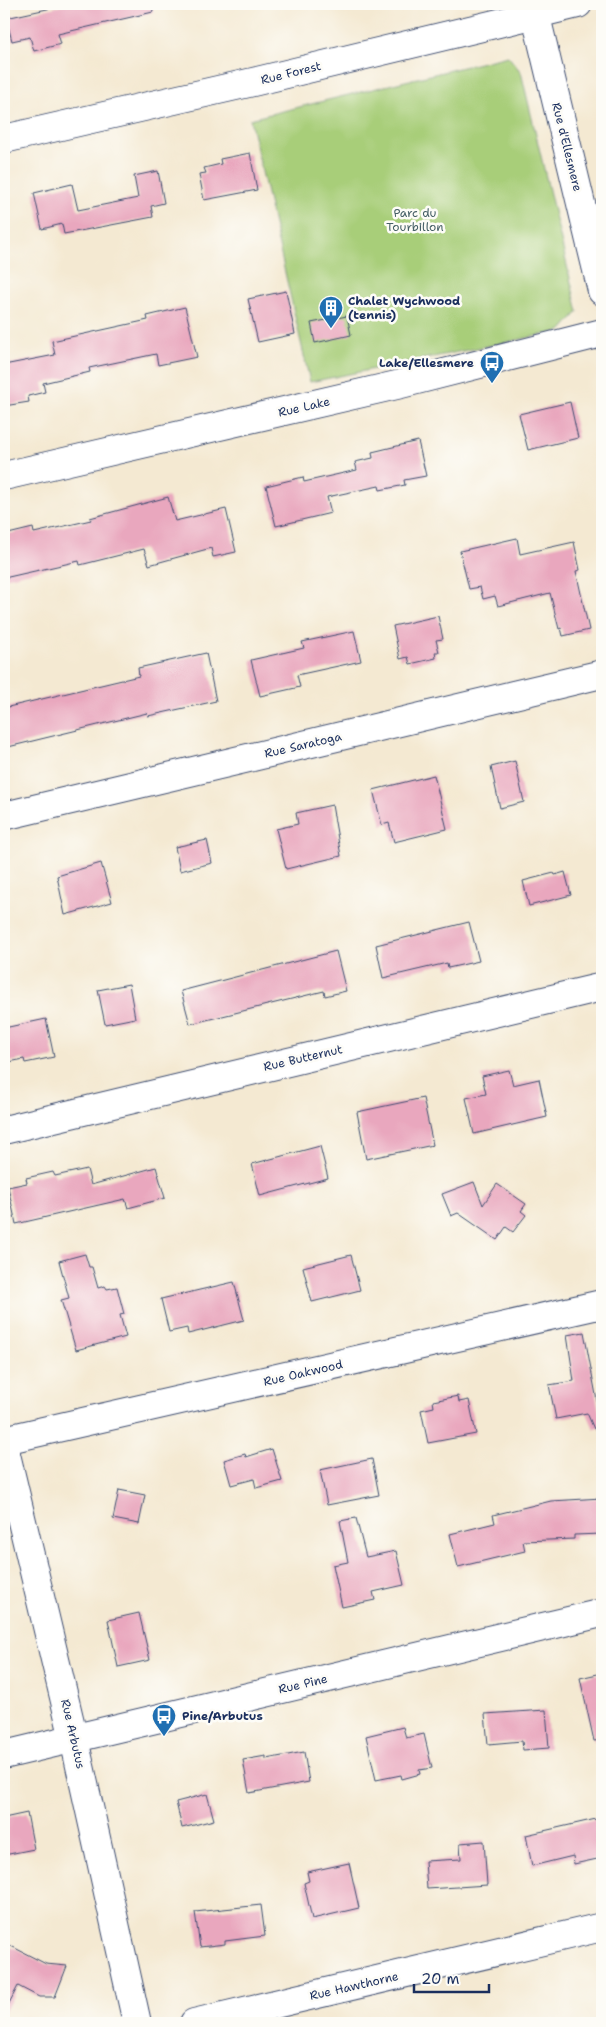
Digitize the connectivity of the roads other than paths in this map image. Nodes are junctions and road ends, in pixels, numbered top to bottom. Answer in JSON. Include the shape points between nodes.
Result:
{"nodes":[{"id":1,"x":578,"y":4,"type":"edge"},
{"id":2,"x":534,"y":9,"type":"edge"},
{"id":3,"x":4,"y":139,"type":"edge"},
{"id":4,"x":602,"y":291,"type":"edge"},
{"id":5,"x":602,"y":333,"type":"edge"},
{"id":6,"x":4,"y":476,"type":"edge"},
{"id":7,"x":602,"y":674,"type":"edge"},
{"id":8,"x":4,"y":816,"type":"edge"},
{"id":9,"x":602,"y":986,"type":"edge"},
{"id":10,"x":4,"y":1130,"type":"edge"},
{"id":11,"x":602,"y":1304,"type":"edge"},
{"id":12,"x":4,"y":1440,"type":"edge"},
{"id":13,"x":4,"y":1446,"type":"edge"},
{"id":14,"x":602,"y":1613,"type":"edge"},
{"id":15,"x":74,"y":1739,"type":"junction"},
{"id":16,"x":4,"y":1756,"type":"edge"},
{"id":17,"x":602,"y":1927,"type":"edge"},
{"id":18,"x":137,"y":2023,"type":"edge"},
{"id":19,"x":194,"y":2023,"type":"edge"}],
"edges":[{"from":1,"to":2,"type":"street","name":"Rue Forest"},
{"from":2,"to":3,"type":"street","name":"Rue Forest","via":[[253,82]]},
{"from":2,"to":4,"type":"street","name":"Rue d'Ellesmere"},
{"from":5,"to":6,"type":"street","name":"Rue Lake","via":[[401,384]]},
{"from":7,"to":8,"type":"street","name":"Rue Saratoga"},
{"from":9,"to":10,"type":"street","name":"Rue Butternut"},
{"from":11,"to":12,"type":"street","name":"Rue Oakwood"},
{"from":13,"to":15,"type":"street","name":"Rue Arbutus"},
{"from":14,"to":15,"type":"street","name":"Rue Pine"},
{"from":15,"to":16,"type":"street","name":"Rue Pine"},
{"from":15,"to":18,"type":"street","name":"Rue Arbutus"},
{"from":17,"to":19,"type":"street","name":"Rue Hawthorne"}]}
